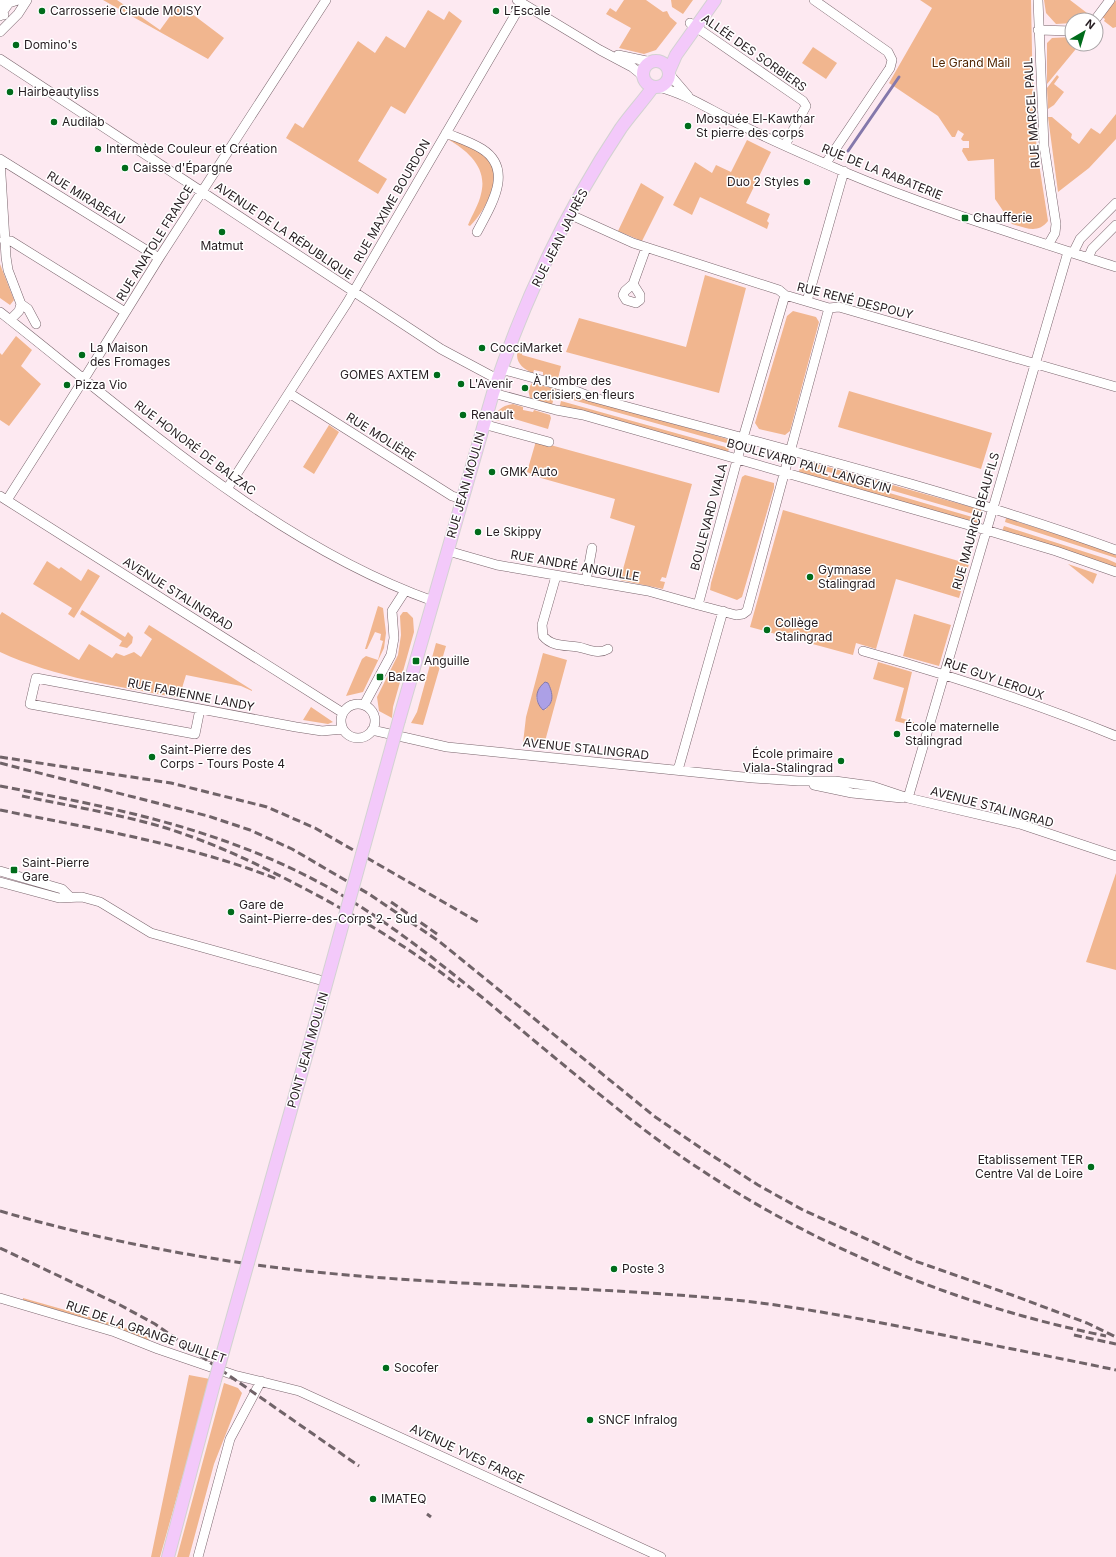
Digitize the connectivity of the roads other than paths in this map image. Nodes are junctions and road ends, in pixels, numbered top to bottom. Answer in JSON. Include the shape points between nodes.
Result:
{"nodes":[{"id":1,"x":1,"y":0,"type":"edge"},
{"id":2,"x":18,"y":0,"type":"edge"},
{"id":3,"x":27,"y":0,"type":"edge"},
{"id":4,"x":326,"y":0,"type":"edge"},
{"id":5,"x":708,"y":0,"type":"edge"},
{"id":6,"x":715,"y":0,"type":"edge"},
{"id":7,"x":814,"y":0,"type":"edge"},
{"id":8,"x":1038,"y":0,"type":"edge"},
{"id":9,"x":1110,"y":0,"type":"edge"},
{"id":10,"x":519,"y":2,"type":"edge"},
{"id":11,"x":1101,"y":12,"type":"edge"},
{"id":12,"x":2,"y":14,"type":"edge"},
{"id":13,"x":7,"y":24,"type":"junction"},
{"id":14,"x":693,"y":25,"type":"junction"},
{"id":15,"x":1038,"y":30,"type":"junction"},
{"id":16,"x":1064,"y":31,"type":"edge"},
{"id":17,"x":0,"y":32,"type":"edge"},
{"id":18,"x":600,"y":50,"type":"junction"},
{"id":19,"x":0,"y":59,"type":"edge"},
{"id":20,"x":655,"y":62,"type":"junction"},
{"id":21,"x":669,"y":73,"type":"junction"},
{"id":22,"x":644,"y":77,"type":"junction"},
{"id":23,"x":655,"y":87,"type":"junction"},
{"id":24,"x":692,"y":100,"type":"junction"},
{"id":25,"x":632,"y":113,"type":"junction"},
{"id":26,"x":446,"y":133,"type":"junction"},
{"id":27,"x":785,"y":145,"type":"junction"},
{"id":28,"x":0,"y":159,"type":"edge"},
{"id":29,"x":826,"y":163,"type":"junction"},
{"id":30,"x":844,"y":171,"type":"junction"},
{"id":31,"x":202,"y":191,"type":"junction"},
{"id":32,"x":1116,"y":203,"type":"edge"},
{"id":33,"x":571,"y":215,"type":"junction"},
{"id":34,"x":1056,"y":224,"type":"junction"},
{"id":35,"x":1116,"y":225,"type":"edge"},
{"id":36,"x":477,"y":232,"type":"dead end"},
{"id":37,"x":4,"y":240,"type":"junction"},
{"id":38,"x":1048,"y":245,"type":"junction"},
{"id":39,"x":646,"y":248,"type":"junction"},
{"id":40,"x":1058,"y":249,"type":"junction"},
{"id":41,"x":1071,"y":252,"type":"junction"},
{"id":42,"x":159,"y":258,"type":"junction"},
{"id":43,"x":1088,"y":258,"type":"junction"},
{"id":44,"x":1116,"y":267,"type":"edge"},
{"id":45,"x":633,"y":284,"type":"dead end"},
{"id":46,"x":354,"y":292,"type":"junction"},
{"id":47,"x":784,"y":295,"type":"junction"},
{"id":48,"x":807,"y":301,"type":"junction"},
{"id":49,"x":21,"y":304,"type":"junction"},
{"id":50,"x":830,"y":308,"type":"junction"},
{"id":51,"x":0,"y":312,"type":"edge"},
{"id":52,"x":125,"y":312,"type":"junction"},
{"id":53,"x":10,"y":320,"type":"junction"},
{"id":54,"x":36,"y":324,"type":"dead end"},
{"id":55,"x":1036,"y":363,"type":"junction"},
{"id":56,"x":499,"y":374,"type":"junction"},
{"id":57,"x":84,"y":379,"type":"junction"},
{"id":58,"x":1116,"y":387,"type":"edge"},
{"id":59,"x":289,"y":393,"type":"junction"},
{"id":60,"x":492,"y":393,"type":"junction"},
{"id":61,"x":483,"y":424,"type":"junction"},
{"id":62,"x":743,"y":438,"type":"junction"},
{"id":63,"x":549,"y":442,"type":"dead end"},
{"id":64,"x":791,"y":451,"type":"junction"},
{"id":65,"x":737,"y":458,"type":"junction"},
{"id":66,"x":785,"y":472,"type":"junction"},
{"id":67,"x":227,"y":489,"type":"junction"},
{"id":68,"x":3,"y":498,"type":"edge"},
{"id":69,"x":462,"y":499,"type":"junction"},
{"id":70,"x":992,"y":509,"type":"junction"},
{"id":71,"x":986,"y":530,"type":"junction"},
{"id":72,"x":592,"y":548,"type":"dead end"},
{"id":73,"x":1116,"y":550,"type":"edge"},
{"id":74,"x":448,"y":551,"type":"junction"},
{"id":75,"x":1116,"y":572,"type":"edge"},
{"id":76,"x":556,"y":576,"type":"junction"},
{"id":77,"x":586,"y":581,"type":"junction"},
{"id":78,"x":405,"y":591,"type":"junction"},
{"id":79,"x":433,"y":601,"type":"junction"},
{"id":80,"x":698,"y":605,"type":"junction"},
{"id":81,"x":723,"y":611,"type":"junction"},
{"id":82,"x":608,"y":649,"type":"dead end"},
{"id":83,"x":863,"y":651,"type":"dead end"},
{"id":84,"x":943,"y":674,"type":"junction"},
{"id":85,"x":364,"y":705,"type":"junction"},
{"id":86,"x":200,"y":709,"type":"junction"},
{"id":87,"x":343,"y":712,"type":"junction"},
{"id":88,"x":398,"y":720,"type":"joint"},
{"id":89,"x":343,"y":729,"type":"junction"},
{"id":90,"x":372,"y":730,"type":"junction"},
{"id":91,"x":1116,"y":736,"type":"edge"},
{"id":92,"x":678,"y":770,"type":"junction"},
{"id":93,"x":908,"y":798,"type":"junction"},
{"id":94,"x":1116,"y":856,"type":"edge"},
{"id":95,"x":0,"y":870,"type":"edge"},
{"id":96,"x":0,"y":882,"type":"edge"},
{"id":97,"x":69,"y":896,"type":"junction"},
{"id":98,"x":327,"y":982,"type":"junction"},
{"id":99,"x":0,"y":1298,"type":"edge"},
{"id":100,"x":261,"y":1381,"type":"junction"},
{"id":101,"x":168,"y":1557,"type":"edge"},
{"id":102,"x":198,"y":1557,"type":"edge"},
{"id":103,"x":661,"y":1557,"type":"edge"}],
"edges":[{"from":1,"to":12,"type":"street"},
{"from":2,"to":12,"type":"street","via":[[9,3]]},
{"from":3,"to":13,"type":"street","via":[[23,8]]},
{"from":4,"to":31,"type":"street","name":"RUE ANATOLE FRANCE"},
{"from":5,"to":14,"type":"main road"},
{"from":6,"to":14,"type":"main road"},
{"from":7,"to":29,"type":"street","via":[[888,52],[892,60],[890,68]]},
{"from":8,"to":15,"type":"street","name":"RUE MARCEL PAUL"},
{"from":9,"to":11,"type":"street"},
{"from":10,"to":18,"type":"street"},
{"from":10,"to":26,"type":"street","name":"RUE MAXIME BOURDON"},
{"from":12,"to":13,"type":"street"},
{"from":13,"to":17,"type":"street"},
{"from":14,"to":20,"type":"main road"},
{"from":14,"to":21,"type":"main road"},
{"from":14,"to":27,"type":"street","name":"ALLÉE DES SORBIERS","via":[[803,101],[806,106]]},
{"from":15,"to":16,"type":"street"},
{"from":15,"to":34,"type":"street","name":"RUE MARCEL PAUL","via":[[1044,146]]},
{"from":18,"to":20,"type":"street","via":[[636,60]]},
{"from":18,"to":22,"type":"street","via":[[632,67]]},
{"from":19,"to":31,"type":"street","name":"AVENUE DE LA RÉPUBLIQUE"},
{"from":20,"to":21,"type":"main road","via":[[664,64]]},
{"from":20,"to":22,"type":"main road","via":[[644,69]]},
{"from":21,"to":23,"type":"main road","via":[[666,84]]},
{"from":21,"to":24,"type":"street","name":"RUE DE LA RABATERIE"},
{"from":22,"to":23,"type":"main road"},
{"from":22,"to":25,"type":"main road"},
{"from":23,"to":24,"type":"street","name":"RUE DE LA RABATERIE"},
{"from":23,"to":25,"type":"main road"},
{"from":24,"to":27,"type":"street","name":"RUE DE LA RABATERIE"},
{"from":25,"to":33,"type":"main road","name":"RUE JEAN JAURÈS","via":[[594,172]]},
{"from":26,"to":36,"type":"street","via":[[482,149],[497,167],[499,185]]},
{"from":26,"to":46,"type":"street","name":"RUE MAXIME BOURDON"},
{"from":27,"to":29,"type":"street","name":"RUE DE LA RABATERIE"},
{"from":28,"to":37,"type":"street"},
{"from":28,"to":42,"type":"street","name":"RUE MIRABEAU"},
{"from":29,"to":30,"type":"street","name":"RUE DE LA RABATERIE"},
{"from":30,"to":38,"type":"street","name":"RUE DE LA RABATERIE","via":[[921,202]]},
{"from":30,"to":48,"type":"street"},
{"from":31,"to":42,"type":"street","name":"RUE ANATOLE FRANCE"},
{"from":31,"to":46,"type":"street","name":"AVENUE DE LA RÉPUBLIQUE"},
{"from":32,"to":41,"type":"street","name":"RUE MAURICE BEAUFILS","via":[[1080,239]]},
{"from":33,"to":39,"type":"street","name":"RUE RENÉ DESPOUY","via":[[618,238]]},
{"from":33,"to":56,"type":"main road","name":"RUE JEAN JAURÈS","via":[[537,281]]},
{"from":34,"to":38,"type":"street","name":"RUE MARCEL PAUL","via":[[1055,233]]},
{"from":34,"to":40,"type":"street","via":[[1059,230]]},
{"from":35,"to":43,"type":"street","via":[[1092,249]]},
{"from":37,"to":49,"type":"street","via":[[8,270]]},
{"from":37,"to":52,"type":"street","via":[[11,241]]},
{"from":38,"to":40,"type":"street","name":"RUE DE LA RABATERIE"},
{"from":39,"to":45,"type":"street"},
{"from":39,"to":47,"type":"street","name":"RUE RENÉ DESPOUY","via":[[779,290]]},
{"from":40,"to":41,"type":"street","name":"RUE DE LA RABATERIE"},
{"from":41,"to":43,"type":"street","name":"RUE DE LA RABATERIE"},
{"from":41,"to":55,"type":"street","name":"RUE MAURICE BEAUFILS"},
{"from":42,"to":52,"type":"street","name":"RUE ANATOLE FRANCE"},
{"from":43,"to":44,"type":"street","name":"RUE DE LA RABATERIE"},
{"from":46,"to":56,"type":"street","name":"AVENUE DE LA RÉPUBLIQUE","via":[[455,357]]},
{"from":46,"to":59,"type":"street","name":"RUE MAXIME BOURDON"},
{"from":47,"to":48,"type":"street","name":"RUE RENÉ DESPOUY"},
{"from":47,"to":62,"type":"street","name":"BOULEVARD VIALA"},
{"from":48,"to":50,"type":"street","name":"RUE RENÉ DESPOUY"},
{"from":49,"to":53,"type":"street"},
{"from":49,"to":54,"type":"street","via":[[28,309]]},
{"from":50,"to":55,"type":"street","name":"RUE RENÉ DESPOUY","via":[[839,308]]},
{"from":50,"to":64,"type":"street"},
{"from":51,"to":53,"type":"street","name":"RUE HONORÉ DE BALZAC"},
{"from":52,"to":57,"type":"street","name":"RUE ANATOLE FRANCE"},
{"from":53,"to":57,"type":"street","name":"RUE HONORÉ DE BALZAC"},
{"from":55,"to":58,"type":"street","name":"RUE RENÉ DESPOUY"},
{"from":55,"to":70,"type":"street","name":"RUE MAURICE BEAUFILS"},
{"from":56,"to":60,"type":"main road","name":"RUE JEAN MOULIN"},
{"from":56,"to":62,"type":"street","name":"BOULEVARD PAUL LANGEVIN","via":[[563,386],[591,397]]},
{"from":57,"to":67,"type":"street","name":"RUE HONORÉ DE BALZAC"},
{"from":57,"to":68,"type":"street","name":"RUE ANATOLE FRANCE"},
{"from":59,"to":67,"type":"street","name":"RUE MAXIME BOURDON"},
{"from":59,"to":69,"type":"street","name":"RUE MOLIÈRE","via":[[452,496]]},
{"from":60,"to":61,"type":"main road","name":"RUE JEAN MOULIN"},
{"from":60,"to":65,"type":"street","name":"BOULEVARD PAUL LANGEVIN","via":[[583,415]]},
{"from":61,"to":63,"type":"street"},
{"from":61,"to":69,"type":"main road","name":"RUE JEAN MOULIN"},
{"from":62,"to":64,"type":"street","name":"BOULEVARD PAUL LANGEVIN"},
{"from":62,"to":65,"type":"street","name":"BOULEVARD VIALA"},
{"from":64,"to":66,"type":"street"},
{"from":64,"to":70,"type":"street","name":"BOULEVARD PAUL LANGEVIN"},
{"from":65,"to":66,"type":"street","name":"BOULEVARD PAUL LANGEVIN"},
{"from":65,"to":80,"type":"street","name":"BOULEVARD VIALA"},
{"from":66,"to":71,"type":"street","name":"BOULEVARD PAUL LANGEVIN"},
{"from":66,"to":81,"type":"street","via":[[747,611],[736,615]]},
{"from":67,"to":78,"type":"street","name":"RUE HONORÉ DE BALZAC","via":[[325,550]]},
{"from":68,"to":87,"type":"street","name":"AVENUE STALINGRAD"},
{"from":69,"to":74,"type":"main road","name":"RUE JEAN MOULIN"},
{"from":70,"to":71,"type":"street","name":"RUE MAURICE BEAUFILS"},
{"from":70,"to":73,"type":"street","name":"BOULEVARD PAUL LANGEVIN"},
{"from":71,"to":75,"type":"street","name":"BOULEVARD PAUL LANGEVIN"},
{"from":71,"to":84,"type":"street","name":"RUE MAURICE BEAUFILS"},
{"from":72,"to":77,"type":"street"},
{"from":74,"to":76,"type":"street","name":"RUE ANDRÉ ANGUILLE","via":[[497,565]]},
{"from":74,"to":79,"type":"main road","name":"RUE JEAN MOULIN"},
{"from":76,"to":77,"type":"street","name":"RUE ANDRÉ ANGUILLE"},
{"from":76,"to":82,"type":"street","via":[[542,625],[543,636],[548,642],[564,646],[598,652]]},
{"from":77,"to":80,"type":"street","name":"RUE ANDRÉ ANGUILLE","via":[[648,591]]},
{"from":78,"to":79,"type":"street","name":"RUE HONORÉ DE BALZAC"},
{"from":78,"to":85,"type":"street","via":[[392,612],[394,638],[390,655]]},
{"from":79,"to":88,"type":"main road","name":"RUE JEAN MOULIN"},
{"from":80,"to":81,"type":"street"},
{"from":81,"to":92,"type":"street"},
{"from":83,"to":84,"type":"street","name":"RUE GUY LEROUX"},
{"from":84,"to":91,"type":"street","name":"RUE GUY LEROUX","via":[[1070,717]]},
{"from":84,"to":93,"type":"street","name":"RUE MAURICE BEAUFILS"},
{"from":85,"to":87,"type":"street","via":[[355,704]]},
{"from":85,"to":90,"type":"street","via":[[369,708],[374,718]]},
{"from":86,"to":86,"type":"street","name":"RUE FABIENNE LANDY","via":[[195,734],[30,704],[36,678]]},
{"from":86,"to":89,"type":"street","name":"RUE FABIENNE LANDY","via":[[322,731]]},
{"from":87,"to":89,"type":"street"},
{"from":88,"to":98,"type":"main road","name":"PONT JEAN MOULIN","bridge":true},
{"from":89,"to":90,"type":"street","via":[[350,736],[360,737]]},
{"from":90,"to":92,"type":"street","name":"AVENUE STALINGRAD","via":[[447,747]]},
{"from":92,"to":93,"type":"street","name":"AVENUE STALINGRAD","via":[[798,781],[835,781],[866,785]]},
{"from":93,"to":94,"type":"street","name":"AVENUE STALINGRAD","via":[[1013,822]]},
{"from":95,"to":97,"type":"street","via":[[62,889]]},
{"from":96,"to":97,"type":"street","via":[[59,898]]},
{"from":97,"to":98,"type":"street","via":[[100,902],[151,933]]},
{"from":98,"to":101,"type":"main road","name":"PONT JEAN MOULIN","bridge":true},
{"from":99,"to":100,"type":"street","name":"RUE DE LA GRANGE QUILLET","via":[[114,1332],[206,1365]]},
{"from":100,"to":102,"type":"street","via":[[230,1439]]},
{"from":100,"to":103,"type":"street","name":"AVENUE YVES FARGE","via":[[315,1398]]}]}
